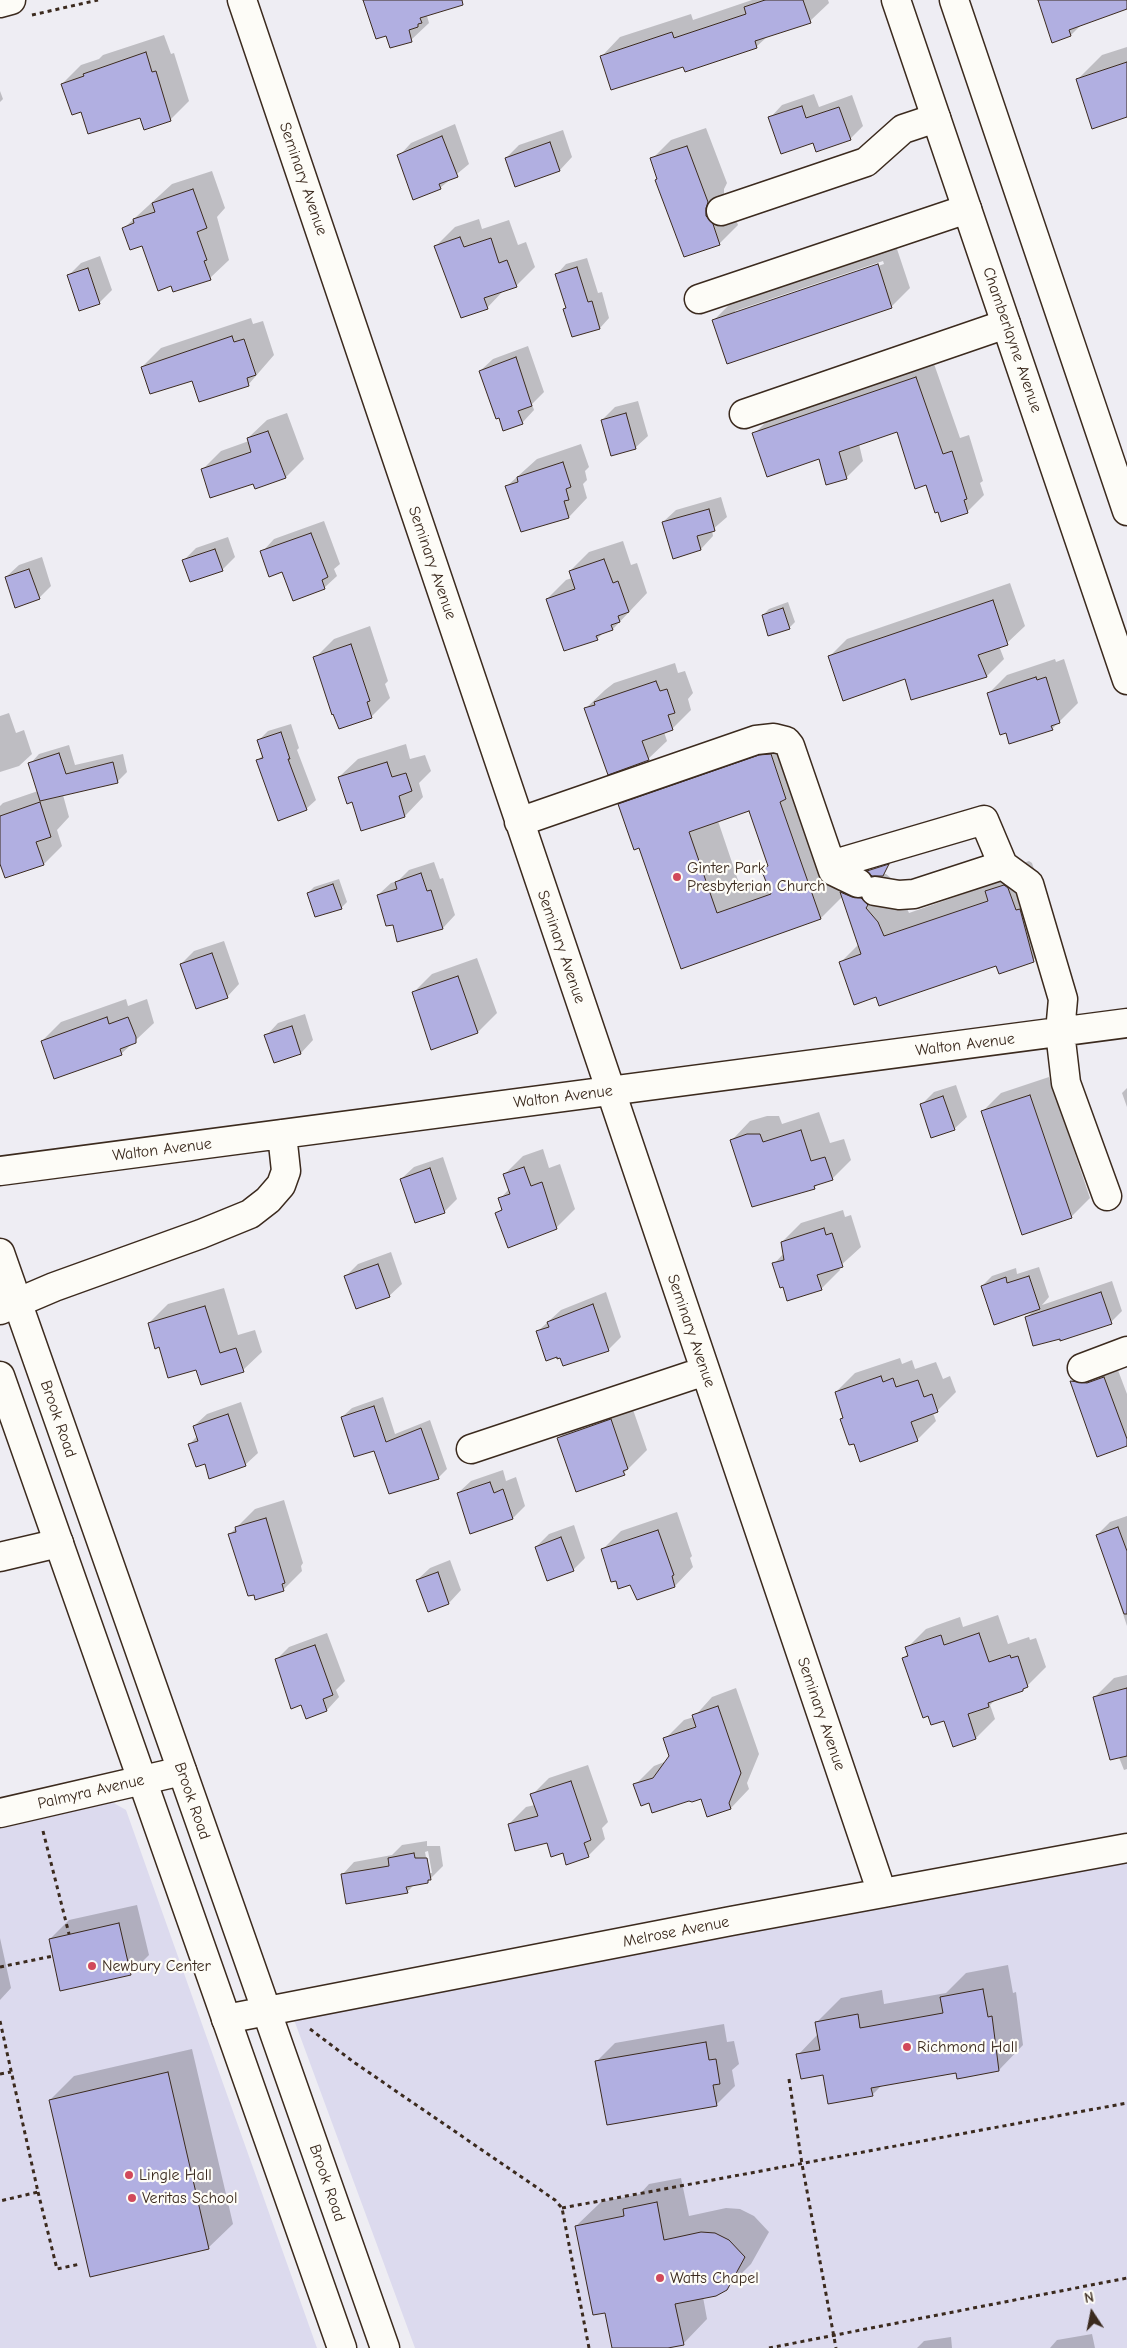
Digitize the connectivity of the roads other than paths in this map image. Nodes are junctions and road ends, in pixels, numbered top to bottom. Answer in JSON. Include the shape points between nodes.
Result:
{"nodes":[{"id":1,"x":242,"y":0,"type":"edge"},
{"id":2,"x":896,"y":0,"type":"edge"},
{"id":3,"x":954,"y":0,"type":"edge"},
{"id":4,"x":0,"y":3,"type":"edge"},
{"id":5,"x":19,"y":8,"type":"edge"},
{"id":6,"x":936,"y":118,"type":"junction"},
{"id":7,"x":967,"y":209,"type":"junction"},
{"id":8,"x":721,"y":211,"type":"dead end"},
{"id":9,"x":699,"y":299,"type":"dead end"},
{"id":10,"x":1006,"y":324,"type":"junction"},
{"id":11,"x":744,"y":414,"type":"dead end"},
{"id":12,"x":1127,"y":511,"type":"edge"},
{"id":13,"x":1127,"y":680,"type":"edge"},
{"id":14,"x":519,"y":822,"type":"junction"},
{"id":15,"x":831,"y":865,"type":"junction"},
{"id":16,"x":1003,"y":865,"type":"junction"},
{"id":17,"x":1127,"y":1023,"type":"edge"},
{"id":18,"x":1060,"y":1032,"type":"junction"},
{"id":19,"x":610,"y":1091,"type":"junction"},
{"id":20,"x":282,"y":1134,"type":"junction"},
{"id":21,"x":0,"y":1172,"type":"edge"},
{"id":22,"x":1107,"y":1196,"type":"dead end"},
{"id":23,"x":1,"y":1259,"type":"edge"},
{"id":24,"x":8,"y":1306,"type":"edge"},
{"id":25,"x":1127,"y":1351,"type":"edge"},
{"id":26,"x":1082,"y":1368,"type":"dead end"},
{"id":27,"x":705,"y":1371,"type":"junction"},
{"id":28,"x":0,"y":1376,"type":"edge"},
{"id":29,"x":471,"y":1449,"type":"dead end"},
{"id":30,"x":59,"y":1544,"type":"junction"},
{"id":31,"x":0,"y":1557,"type":"edge"},
{"id":32,"x":182,"y":1771,"type":"junction"},
{"id":33,"x":142,"y":1780,"type":"junction"},
{"id":34,"x":0,"y":1812,"type":"edge"},
{"id":35,"x":1127,"y":1848,"type":"edge"},
{"id":36,"x":882,"y":1893,"type":"junction"},
{"id":37,"x":266,"y":2011,"type":"junction"},
{"id":38,"x":226,"y":2019,"type":"junction"},
{"id":39,"x":342,"y":2348,"type":"edge"},
{"id":40,"x":385,"y":2348,"type":"edge"}],
"edges":[{"from":1,"to":14,"type":"street","name":"Seminary Avenue"},
{"from":2,"to":6,"type":"street","name":"Chamberlayne Avenue"},
{"from":3,"to":12,"type":"street"},
{"from":4,"to":5,"type":"street"},
{"from":6,"to":7,"type":"street","name":"Chamberlayne Avenue"},
{"from":6,"to":8,"type":"street","via":[[903,129],[866,162]]},
{"from":7,"to":9,"type":"street"},
{"from":7,"to":10,"type":"street","name":"Chamberlayne Avenue"},
{"from":10,"to":11,"type":"street"},
{"from":10,"to":13,"type":"street","name":"Chamberlayne Avenue"},
{"from":14,"to":15,"type":"street","via":[[756,740],[774,738],[786,741],[790,746]]},
{"from":14,"to":19,"type":"street","name":"Seminary Avenue"},
{"from":15,"to":16,"type":"street","via":[[833,871],[867,887],[899,895],[914,894]]},
{"from":15,"to":16,"type":"street","via":[[984,820]]},
{"from":16,"to":18,"type":"street","via":[[1029,884],[1063,999]]},
{"from":17,"to":18,"type":"street","name":"Walton Avenue"},
{"from":18,"to":19,"type":"street","name":"Walton Avenue"},
{"from":18,"to":22,"type":"street","via":[[1066,1083]]},
{"from":19,"to":20,"type":"street","name":"Walton Avenue"},
{"from":19,"to":27,"type":"street","name":"Seminary Avenue"},
{"from":20,"to":21,"type":"street","name":"Walton Avenue"},
{"from":20,"to":24,"type":"street","via":[[286,1171],[281,1185],[250,1214]]},
{"from":23,"to":24,"type":"street","name":"Brook Road"},
{"from":24,"to":32,"type":"street","name":"Brook Road"},
{"from":25,"to":26,"type":"street"},
{"from":27,"to":29,"type":"street"},
{"from":27,"to":36,"type":"street","name":"Seminary Avenue"},
{"from":28,"to":30,"type":"street"},
{"from":30,"to":31,"type":"street"},
{"from":30,"to":33,"type":"street"},
{"from":32,"to":33,"type":"street","name":"Palmyra Avenue"},
{"from":32,"to":37,"type":"street","name":"Brook Road"},
{"from":33,"to":34,"type":"street","name":"Palmyra Avenue"},
{"from":33,"to":38,"type":"street"},
{"from":35,"to":36,"type":"street","name":"Melrose Avenue"},
{"from":36,"to":37,"type":"street","name":"Melrose Avenue"},
{"from":37,"to":38,"type":"street","name":"Melrose Avenue"},
{"from":37,"to":40,"type":"street","name":"Brook Road"},
{"from":38,"to":39,"type":"street"}]}
